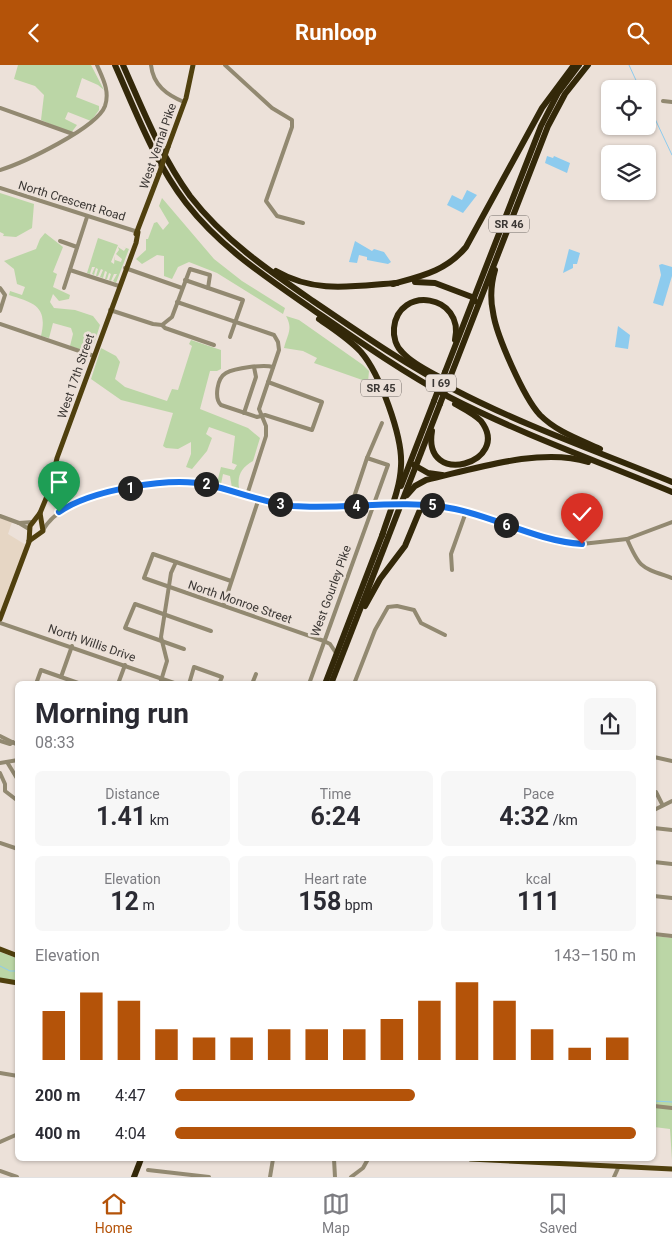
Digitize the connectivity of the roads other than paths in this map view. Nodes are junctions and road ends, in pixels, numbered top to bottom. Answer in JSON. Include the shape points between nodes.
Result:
{"nodes":[{"id":1,"x":97,"y":65,"type":"edge"},
{"id":2,"x":115,"y":65,"type":"edge"},
{"id":3,"x":123,"y":65,"type":"edge"},
{"id":4,"x":151,"y":65,"type":"edge"},
{"id":5,"x":193,"y":65,"type":"edge"},
{"id":6,"x":225,"y":65,"type":"edge"},
{"id":7,"x":574,"y":65,"type":"edge"},
{"id":8,"x":580,"y":65,"type":"edge"},
{"id":9,"x":588,"y":65,"type":"edge"},
{"id":10,"x":663,"y":101,"type":"dead end"},
{"id":11,"x":672,"y":102,"type":"edge"},
{"id":12,"x":184,"y":103,"type":"junction"},
{"id":13,"x":0,"y":108,"type":"edge"},
{"id":14,"x":72,"y":134,"type":"junction"},
{"id":15,"x":0,"y":170,"type":"edge"},
{"id":16,"x":0,"y":188,"type":"edge"},
{"id":17,"x":87,"y":217,"type":"junction"},
{"id":18,"x":303,"y":223,"type":"dead end"},
{"id":19,"x":509,"y":225,"type":"junction"},
{"id":20,"x":138,"y":232,"type":"junction"},
{"id":21,"x":60,"y":241,"type":"dead end"},
{"id":22,"x":233,"y":242,"type":"junction"},
{"id":23,"x":77,"y":247,"type":"junction"},
{"id":24,"x":125,"y":268,"type":"junction"},
{"id":25,"x":70,"y":270,"type":"junction"},
{"id":26,"x":185,"y":280,"type":"junction"},
{"id":27,"x":273,"y":282,"type":"junction"},
{"id":28,"x":393,"y":283,"type":"junction"},
{"id":29,"x":118,"y":286,"type":"junction"},
{"id":30,"x":0,"y":288,"type":"edge"},
{"id":31,"x":64,"y":288,"type":"dead end"},
{"id":32,"x":182,"y":288,"type":"junction"},
{"id":33,"x":208,"y":288,"type":"junction"},
{"id":34,"x":474,"y":298,"type":"junction"},
{"id":35,"x":177,"y":302,"type":"junction"},
{"id":36,"x":477,"y":308,"type":"junction"},
{"id":37,"x":110,"y":310,"type":"junction"},
{"id":38,"x":0,"y":311,"type":"edge"},
{"id":39,"x":236,"y":322,"type":"junction"},
{"id":40,"x":0,"y":324,"type":"edge"},
{"id":41,"x":162,"y":325,"type":"junction"},
{"id":42,"x":230,"y":337,"type":"dead end"},
{"id":43,"x":214,"y":345,"type":"dead end"},
{"id":44,"x":94,"y":356,"type":"junction"},
{"id":45,"x":254,"y":367,"type":"junction"},
{"id":46,"x":273,"y":367,"type":"junction"},
{"id":47,"x":448,"y":372,"type":"junction"},
{"id":48,"x":408,"y":373,"type":"junction"},
{"id":49,"x":268,"y":382,"type":"junction"},
{"id":50,"x":477,"y":402,"type":"junction"},
{"id":51,"x":437,"y":404,"type":"junction"},
{"id":52,"x":244,"y":413,"type":"junction"},
{"id":53,"x":262,"y":417,"type":"junction"},
{"id":54,"x":382,"y":423,"type":"dead end"},
{"id":55,"x":414,"y":454,"type":"junction"},
{"id":56,"x":367,"y":459,"type":"junction"},
{"id":57,"x":416,"y":467,"type":"junction"},
{"id":58,"x":464,"y":472,"type":"junction"},
{"id":59,"x":650,"y":473,"type":"junction"},
{"id":60,"x":640,"y":479,"type":"junction"},
{"id":61,"x":672,"y":482,"type":"edge"},
{"id":62,"x":672,"y":492,"type":"edge"},
{"id":63,"x":247,"y":495,"type":"junction"},
{"id":64,"x":259,"y":498,"type":"junction"},
{"id":65,"x":373,"y":505,"type":"junction"},
{"id":66,"x":422,"y":505,"type":"junction"},
{"id":67,"x":351,"y":506,"type":"junction"},
{"id":68,"x":466,"y":512,"type":"junction"},
{"id":69,"x":40,"y":513,"type":"junction"},
{"id":70,"x":0,"y":516,"type":"edge"},
{"id":71,"x":395,"y":519,"type":"junction"},
{"id":72,"x":49,"y":520,"type":"junction"},
{"id":73,"x":34,"y":522,"type":"junction"},
{"id":74,"x":672,"y":522,"type":"edge"},
{"id":75,"x":19,"y":523,"type":"junction"},
{"id":76,"x":41,"y":523,"type":"junction"},
{"id":77,"x":29,"y":530,"type":"junction"},
{"id":78,"x":43,"y":530,"type":"junction"},
{"id":79,"x":37,"y":535,"type":"junction"},
{"id":80,"x":382,"y":536,"type":"junction"},
{"id":81,"x":627,"y":539,"type":"junction"},
{"id":82,"x":29,"y":542,"type":"junction"},
{"id":83,"x":176,"y":561,"type":"junction"},
{"id":84,"x":452,"y":570,"type":"dead end"},
{"id":85,"x":672,"y":578,"type":"edge"},
{"id":86,"x":231,"y":581,"type":"junction"},
{"id":87,"x":170,"y":588,"type":"junction"},
{"id":88,"x":224,"y":604,"type":"junction"},
{"id":89,"x":166,"y":615,"type":"junction"},
{"id":90,"x":0,"y":621,"type":"edge"},
{"id":91,"x":355,"y":622,"type":"junction"},
{"id":92,"x":210,"y":631,"type":"dead end"},
{"id":93,"x":445,"y":635,"type":"dead end"},
{"id":94,"x":161,"y":641,"type":"junction"},
{"id":95,"x":324,"y":641,"type":"junction"},
{"id":96,"x":341,"y":642,"type":"junction"},
{"id":97,"x":330,"y":644,"type":"junction"},
{"id":98,"x":72,"y":646,"type":"junction"},
{"id":99,"x":184,"y":649,"type":"dead end"},
{"id":100,"x":336,"y":654,"type":"junction"},
{"id":101,"x":125,"y":665,"type":"junction"},
{"id":102,"x":330,"y":672,"type":"junction"},
{"id":103,"x":256,"y":674,"type":"dead end"},
{"id":104,"x":61,"y":677,"type":"junction"},
{"id":105,"x":162,"y":678,"type":"junction"},
{"id":106,"x":37,"y":681,"type":"edge"},
{"id":107,"x":72,"y":681,"type":"edge"},
{"id":108,"x":119,"y":681,"type":"edge"},
{"id":109,"x":161,"y":681,"type":"edge"},
{"id":110,"x":170,"y":681,"type":"edge"},
{"id":111,"x":189,"y":681,"type":"edge"},
{"id":112,"x":220,"y":681,"type":"edge"},
{"id":113,"x":253,"y":681,"type":"edge"},
{"id":114,"x":310,"y":681,"type":"edge"},
{"id":115,"x":326,"y":681,"type":"edge"},
{"id":116,"x":332,"y":681,"type":"edge"},
{"id":117,"x":333,"y":681,"type":"edge"},
{"id":118,"x":355,"y":681,"type":"edge"},
{"id":119,"x":0,"y":736,"type":"edge"},
{"id":120,"x":0,"y":741,"type":"edge"},
{"id":121,"x":13,"y":742,"type":"joint"},
{"id":122,"x":656,"y":757,"type":"edge"},
{"id":123,"x":15,"y":761,"type":"edge"},
{"id":124,"x":672,"y":761,"type":"edge"},
{"id":125,"x":7,"y":762,"type":"junction"},
{"id":126,"x":0,"y":763,"type":"edge"},
{"id":127,"x":0,"y":773,"type":"edge"},
{"id":128,"x":15,"y":776,"type":"edge"},
{"id":129,"x":656,"y":792,"type":"dead end"},
{"id":130,"x":15,"y":799,"type":"edge"},
{"id":131,"x":672,"y":801,"type":"edge"},
{"id":132,"x":662,"y":804,"type":"junction"},
{"id":133,"x":656,"y":808,"type":"edge"},
{"id":134,"x":656,"y":828,"type":"edge"},
{"id":135,"x":672,"y":830,"type":"edge"},
{"id":136,"x":0,"y":843,"type":"edge"},
{"id":137,"x":15,"y":848,"type":"edge"},
{"id":138,"x":656,"y":862,"type":"edge"},
{"id":139,"x":672,"y":864,"type":"edge"},
{"id":140,"x":656,"y":896,"type":"edge"},
{"id":141,"x":672,"y":898,"type":"edge"},
{"id":142,"x":656,"y":934,"type":"edge"},
{"id":143,"x":672,"y":936,"type":"edge"},
{"id":144,"x":0,"y":949,"type":"edge"},
{"id":145,"x":15,"y":955,"type":"edge"},
{"id":146,"x":0,"y":980,"type":"edge"},
{"id":147,"x":15,"y":982,"type":"edge"},
{"id":148,"x":0,"y":1073,"type":"edge"},
{"id":149,"x":15,"y":1076,"type":"edge"},
{"id":150,"x":656,"y":1106,"type":"edge"},
{"id":151,"x":672,"y":1108,"type":"edge"},
{"id":152,"x":15,"y":1136,"type":"edge"},
{"id":153,"x":0,"y":1142,"type":"edge"},
{"id":154,"x":139,"y":1161,"type":"edge"},
{"id":155,"x":273,"y":1161,"type":"edge"},
{"id":156,"x":334,"y":1161,"type":"edge"},
{"id":157,"x":367,"y":1161,"type":"edge"},
{"id":158,"x":510,"y":1161,"type":"edge"},
{"id":159,"x":611,"y":1166,"type":"junction"},
{"id":160,"x":619,"y":1166,"type":"junction"},
{"id":161,"x":148,"y":1169,"type":"dead end"},
{"id":162,"x":672,"y":1169,"type":"edge"},
{"id":163,"x":0,"y":1171,"type":"edge"},
{"id":164,"x":190,"y":1176,"type":"edge"},
{"id":165,"x":18,"y":1177,"type":"edge"},
{"id":166,"x":134,"y":1177,"type":"edge"},
{"id":167,"x":209,"y":1177,"type":"edge"},
{"id":168,"x":270,"y":1177,"type":"edge"},
{"id":169,"x":335,"y":1177,"type":"edge"},
{"id":170,"x":351,"y":1177,"type":"edge"},
{"id":171,"x":613,"y":1177,"type":"edge"}],
"edges":[{"from":1,"to":14,"type":"street","via":[[107,87],[105,104],[97,118]]},
{"from":2,"to":27,"type":"highway","number":"I 69","via":[[148,140],[181,197],[228,249]]},
{"from":3,"to":22,"type":"highway","number":"I 69","via":[[174,171],[201,209]]},
{"from":4,"to":12,"type":"street","via":[[160,88]]},
{"from":5,"to":12,"type":"main road","name":"West Vernal Pike"},
{"from":6,"to":18,"type":"street","via":[[272,108],[292,119],[266,201],[277,216]]},
{"from":7,"to":28,"type":"highway","via":[[542,108],[466,247],[434,273]]},
{"from":8,"to":34,"type":"highway","number":"SR 46","via":[[544,118]]},
{"from":9,"to":19,"type":"highway","number":"SR 46","via":[[567,91],[551,119]]},
{"from":10,"to":11,"type":"street"},
{"from":12,"to":20,"type":"main road","name":"West Vernal Pike","bridge":true},
{"from":13,"to":14,"type":"street"},
{"from":14,"to":15,"type":"street","via":[[24,162]]},
{"from":16,"to":17,"type":"street","name":"North Crescent Road"},
{"from":17,"to":20,"type":"street","name":"North Crescent Road"},
{"from":17,"to":23,"type":"street"},
{"from":19,"to":36,"type":"highway","number":"SR 46"},
{"from":19,"to":59,"type":"highway","via":[[494,275],[492,308],[497,330],[528,397],[540,415],[559,430]]},
{"from":20,"to":24,"type":"main road","name":"West 17th Street"},
{"from":21,"to":23,"type":"street"},
{"from":22,"to":28,"type":"highway","via":[[278,272],[306,284],[328,288]]},
{"from":22,"to":50,"type":"highway","number":"I 69","via":[[384,349]]},
{"from":23,"to":25,"type":"street"},
{"from":24,"to":29,"type":"main road","name":"West 17th Street"},
{"from":24,"to":32,"type":"street"},
{"from":25,"to":29,"type":"street"},
{"from":25,"to":31,"type":"street"},
{"from":26,"to":32,"type":"street"},
{"from":26,"to":33,"type":"street"},
{"from":26,"to":33,"type":"street","via":[[192,269],[210,275]]},
{"from":27,"to":48,"type":"highway","number":"I 69"},
{"from":27,"to":80,"type":"highway","number":"SR 45","via":[[357,348],[376,377],[398,435],[401,458],[399,482]]},
{"from":28,"to":34,"type":"highway","via":[[431,282]]},
{"from":29,"to":37,"type":"main road","name":"West 17th Street"},
{"from":30,"to":38,"type":"street","via":[[5,293]]},
{"from":32,"to":35,"type":"street"},
{"from":33,"to":39,"type":"street","via":[[243,300]]},
{"from":34,"to":36,"type":"highway"},
{"from":34,"to":47,"type":"highway","number":"SR 46"},
{"from":35,"to":39,"type":"street"},
{"from":35,"to":41,"type":"street","via":[[172,317]]},
{"from":36,"to":47,"type":"highway"},
{"from":37,"to":41,"type":"street"},
{"from":37,"to":44,"type":"main road","name":"West 17th Street"},
{"from":39,"to":42,"type":"street"},
{"from":39,"to":46,"type":"street","via":[[274,335],[279,346]]},
{"from":40,"to":44,"type":"street"},
{"from":41,"to":43,"type":"street"},
{"from":44,"to":69,"type":"main road","name":"West 17th Street"},
{"from":45,"to":46,"type":"street"},
{"from":45,"to":52,"type":"street","via":[[256,377]]},
{"from":45,"to":52,"type":"street","via":[[226,373],[216,393],[221,405]]},
{"from":46,"to":49,"type":"street"},
{"from":47,"to":50,"type":"highway","via":[[456,335],[452,315],[434,301],[421,300],[410,304],[395,322],[394,335],[399,348],[406,356]]},
{"from":47,"to":51,"type":"highway","number":"SR 46","bridge":true},
{"from":48,"to":51,"type":"highway","via":[[480,421],[486,432],[486,443],[475,461],[453,465],[436,453],[431,436]]},
{"from":48,"to":60,"type":"highway","number":"I 69","via":[[499,421]]},
{"from":49,"to":53,"type":"street","via":[[260,404]]},
{"from":49,"to":53,"type":"street","via":[[320,400],[322,404],[312,430],[265,415]]},
{"from":50,"to":59,"type":"highway","number":"I 69"},
{"from":51,"to":55,"type":"highway","number":"SR 46"},
{"from":51,"to":57,"type":"highway"},
{"from":52,"to":53,"type":"street"},
{"from":53,"to":63,"type":"street","via":[[266,436]]},
{"from":54,"to":56,"type":"street"},
{"from":55,"to":57,"type":"highway"},
{"from":55,"to":80,"type":"highway","number":"SR 46"},
{"from":56,"to":65,"type":"street","name":"West Gourley Pike","via":[[388,465]]},
{"from":56,"to":67,"type":"street"},
{"from":57,"to":58,"type":"highway","via":[[437,475]]},
{"from":57,"to":71,"type":"highway"},
{"from":58,"to":60,"type":"highway","via":[[557,456],[576,458]]},
{"from":58,"to":71,"type":"highway","via":[[415,486]]},
{"from":59,"to":61,"type":"highway","number":"I 69"},
{"from":60,"to":62,"type":"highway","number":"I 69"},
{"from":63,"to":64,"type":"street"},
{"from":63,"to":72,"type":"street","via":[[195,483],[138,487],[85,498]]},
{"from":64,"to":67,"type":"street","via":[[293,506]]},
{"from":64,"to":86,"type":"street"},
{"from":65,"to":66,"type":"street","bridge":true},
{"from":65,"to":67,"type":"street"},
{"from":65,"to":95,"type":"street","name":"West Gourley Pike"},
{"from":66,"to":68,"type":"street"},
{"from":66,"to":91,"type":"highway","via":[[405,546],[380,579]]},
{"from":68,"to":81,"type":"street","via":[[566,543],[596,544]]},
{"from":68,"to":84,"type":"street","via":[[451,554]]},
{"from":69,"to":73,"type":"main road","name":"West 17th Street"},
{"from":69,"to":76,"type":"main road","name":"West 17th Street"},
{"from":70,"to":75,"type":"street"},
{"from":71,"to":91,"type":"highway"},
{"from":72,"to":76,"type":"street"},
{"from":72,"to":78,"type":"street"},
{"from":73,"to":75,"type":"street"},
{"from":73,"to":76,"type":"main road"},
{"from":73,"to":77,"type":"main road","name":"West 17th Street"},
{"from":74,"to":81,"type":"street"},
{"from":75,"to":77,"type":"street"},
{"from":76,"to":78,"type":"main road","name":"West 17th Street"},
{"from":77,"to":79,"type":"main road"},
{"from":77,"to":82,"type":"main road"},
{"from":78,"to":79,"type":"main road"},
{"from":79,"to":82,"type":"main road"},
{"from":80,"to":96,"type":"highway","number":"SR 45"},
{"from":81,"to":85,"type":"street","via":[[637,562]]},
{"from":82,"to":90,"type":"main road"},
{"from":83,"to":86,"type":"street"},
{"from":83,"to":87,"type":"street"},
{"from":83,"to":87,"type":"street","name":"North Monroe Street","via":[[153,554],[144,578]]},
{"from":86,"to":88,"type":"street"},
{"from":87,"to":88,"type":"street","name":"North Monroe Street","via":[[217,605]]},
{"from":87,"to":89,"type":"street"},
{"from":88,"to":95,"type":"street","name":"North Monroe Street"},
{"from":89,"to":92,"type":"street"},
{"from":89,"to":94,"type":"street"},
{"from":89,"to":94,"type":"street","via":[[135,604],[125,628]]},
{"from":90,"to":98,"type":"street","name":"North Willis Drive"},
{"from":91,"to":117,"type":"highway"},
{"from":93,"to":118,"type":"street","via":[[421,623],[414,610],[388,607],[375,630]]},
{"from":94,"to":99,"type":"street"},
{"from":94,"to":105,"type":"street","via":[[168,661]]},
{"from":95,"to":97,"type":"street","name":"North Monroe Street"},
{"from":95,"to":114,"type":"street","name":"West Gourley Pike"},
{"from":96,"to":97,"type":"street"},
{"from":96,"to":100,"type":"highway","number":"SR 45"},
{"from":97,"to":100,"type":"street"},
{"from":98,"to":101,"type":"street","name":"North Willis Drive"},
{"from":98,"to":104,"type":"street"},
{"from":100,"to":102,"type":"highway","number":"SR 45"},
{"from":101,"to":105,"type":"street","name":"North Willis Drive"},
{"from":101,"to":108,"type":"street"},
{"from":102,"to":115,"type":"highway","number":"SR 45"},
{"from":102,"to":116,"type":"highway"},
{"from":103,"to":113,"type":"street"},
{"from":104,"to":106,"type":"street","via":[[41,670]]},
{"from":104,"to":107,"type":"street"},
{"from":105,"to":109,"type":"street"},
{"from":105,"to":110,"type":"street","name":"North Willis Drive"},
{"from":111,"to":112,"type":"street","via":[[194,667],[222,677]]},
{"from":119,"to":121,"type":"street"},
{"from":120,"to":121,"type":"street"},
{"from":122,"to":124,"type":"street"},
{"from":123,"to":125,"type":"street"},
{"from":125,"to":126,"type":"street"},
{"from":125,"to":128,"type":"street"},
{"from":127,"to":130,"type":"street","via":[[5,791]]},
{"from":129,"to":132,"type":"street"},
{"from":131,"to":132,"type":"street"},
{"from":132,"to":133,"type":"street"},
{"from":134,"to":135,"type":"street"},
{"from":136,"to":137,"type":"street"},
{"from":138,"to":139,"type":"street"},
{"from":140,"to":141,"type":"street"},
{"from":142,"to":143,"type":"street"},
{"from":144,"to":145,"type":"main road"},
{"from":146,"to":147,"type":"main road"},
{"from":148,"to":149,"type":"street"},
{"from":150,"to":151,"type":"street"},
{"from":152,"to":153,"type":"street"},
{"from":154,"to":166,"type":"highway"},
{"from":155,"to":168,"type":"street"},
{"from":156,"to":169,"type":"street"},
{"from":157,"to":170,"type":"street"},
{"from":158,"to":159,"type":"main road"},
{"from":159,"to":160,"type":"main road"},
{"from":159,"to":171,"type":"street"},
{"from":160,"to":162,"type":"main road"},
{"from":160,"to":171,"type":"street"},
{"from":161,"to":164,"type":"street"},
{"from":163,"to":165,"type":"street"},
{"from":164,"to":167,"type":"street"}]}
